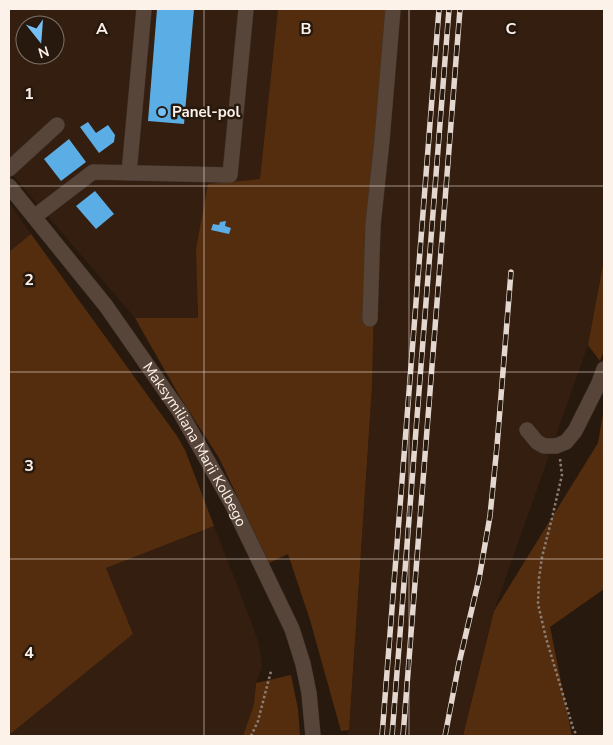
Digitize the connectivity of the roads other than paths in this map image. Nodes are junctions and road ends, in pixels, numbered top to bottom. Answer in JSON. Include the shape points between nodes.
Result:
{"nodes":[{"id":1,"x":144,"y":9,"type":"edge"},
{"id":2,"x":246,"y":9,"type":"edge"},
{"id":3,"x":393,"y":9,"type":"edge"},
{"id":4,"x":57,"y":125,"type":"dead end"},
{"id":5,"x":9,"y":169,"type":"edge"},
{"id":6,"x":129,"y":173,"type":"junction"},
{"id":7,"x":9,"y":186,"type":"edge"},
{"id":8,"x":34,"y":217,"type":"junction"},
{"id":9,"x":370,"y":319,"type":"dead end"},
{"id":10,"x":604,"y":370,"type":"edge"},
{"id":11,"x":527,"y":430,"type":"dead end"},
{"id":12,"x":313,"y":736,"type":"edge"}],
"edges":[{"from":1,"to":6,"type":"street"},
{"from":2,"to":6,"type":"street","via":[[230,175]]},
{"from":3,"to":9,"type":"street","via":[[373,225]]},
{"from":4,"to":5,"type":"street"},
{"from":6,"to":8,"type":"street","via":[[93,172]]},
{"from":7,"to":8,"type":"street","name":"Maksymiliana Marii Kolbego"},
{"from":8,"to":12,"type":"street","name":"Maksymiliana Marii Kolbego","via":[[106,306],[180,412],[232,504],[292,629],[309,693]]},
{"from":10,"to":11,"type":"street","via":[[574,434],[566,442],[544,446]]}]}
